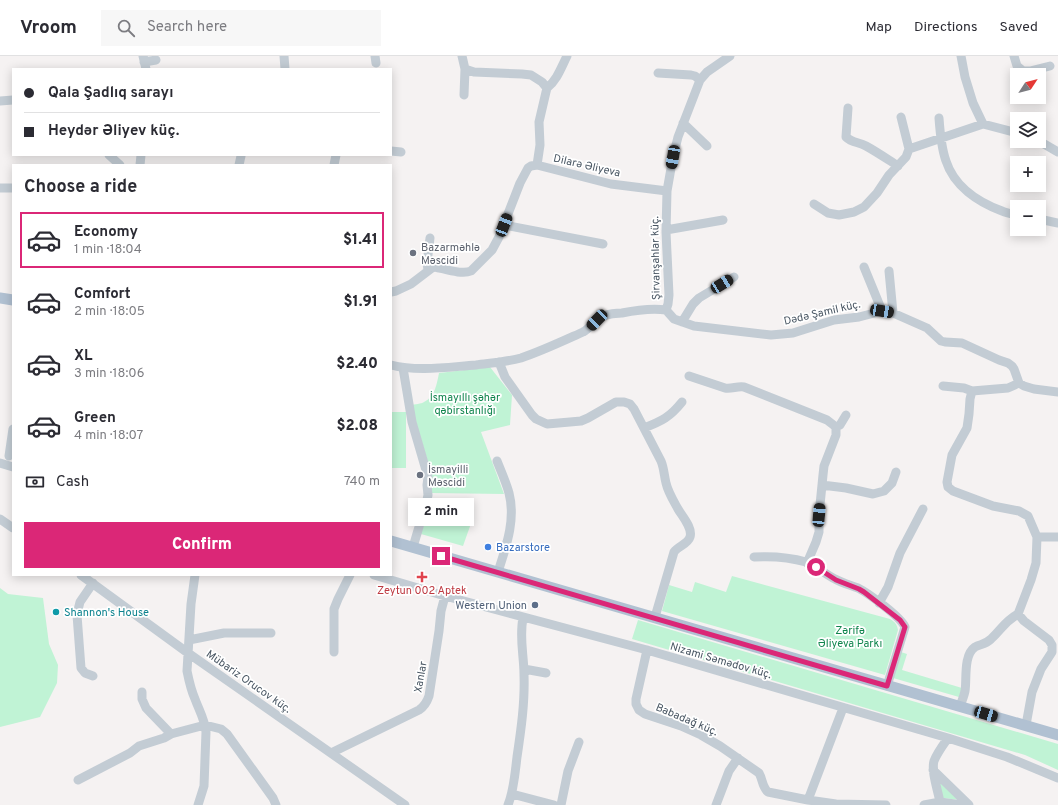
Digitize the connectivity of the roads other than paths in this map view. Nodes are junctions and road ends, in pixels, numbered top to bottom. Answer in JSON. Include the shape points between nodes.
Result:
{"nodes":[{"id":1,"x":284,"y":56,"type":"edge"},
{"id":2,"x":462,"y":56,"type":"edge"},
{"id":3,"x":567,"y":56,"type":"edge"},
{"id":4,"x":730,"y":56,"type":"edge"},
{"id":5,"x":960,"y":56,"type":"edge"},
{"id":6,"x":1014,"y":56,"type":"edge"},
{"id":7,"x":156,"y":60,"type":"dead end"},
{"id":8,"x":144,"y":62,"type":"edge"},
{"id":9,"x":1050,"y":66,"type":"dead end"},
{"id":10,"x":285,"y":68,"type":"edge"},
{"id":11,"x":465,"y":69,"type":"junction"},
{"id":12,"x":658,"y":73,"type":"dead end"},
{"id":13,"x":700,"y":80,"type":"junction"},
{"id":14,"x":547,"y":88,"type":"junction"},
{"id":15,"x":464,"y":95,"type":"dead end"},
{"id":16,"x":12,"y":100,"type":"edge"},
{"id":17,"x":0,"y":101,"type":"edge"},
{"id":18,"x":848,"y":108,"type":"dead end"},
{"id":19,"x":900,"y":117,"type":"dead end"},
{"id":20,"x":939,"y":118,"type":"dead end"},
{"id":21,"x":683,"y":123,"type":"junction"},
{"id":22,"x":983,"y":124,"type":"junction"},
{"id":23,"x":1010,"y":131,"type":"edge"},
{"id":24,"x":941,"y":139,"type":"junction"},
{"id":25,"x":1046,"y":145,"type":"edge"},
{"id":26,"x":707,"y":146,"type":"dead end"},
{"id":27,"x":909,"y":149,"type":"junction"},
{"id":28,"x":392,"y":151,"type":"edge"},
{"id":29,"x":401,"y":152,"type":"dead end"},
{"id":30,"x":1058,"y":152,"type":"edge"},
{"id":31,"x":110,"y":156,"type":"edge"},
{"id":32,"x":119,"y":164,"type":"edge"},
{"id":33,"x":537,"y":165,"type":"junction"},
{"id":34,"x":898,"y":166,"type":"junction"},
{"id":35,"x":0,"y":188,"type":"edge"},
{"id":36,"x":12,"y":188,"type":"edge"},
{"id":37,"x":667,"y":191,"type":"junction"},
{"id":38,"x":814,"y":204,"type":"dead end"},
{"id":39,"x":1010,"y":213,"type":"edge"},
{"id":40,"x":723,"y":220,"type":"dead end"},
{"id":41,"x":1046,"y":220,"type":"edge"},
{"id":42,"x":1058,"y":222,"type":"edge"},
{"id":43,"x":504,"y":225,"type":"junction"},
{"id":44,"x":666,"y":230,"type":"junction"},
{"id":45,"x":430,"y":238,"type":"dead end"},
{"id":46,"x":603,"y":244,"type":"dead end"},
{"id":47,"x":864,"y":267,"type":"dead end"},
{"id":48,"x":428,"y":270,"type":"junction"},
{"id":49,"x":889,"y":271,"type":"dead end"},
{"id":50,"x":734,"y":277,"type":"dead end"},
{"id":51,"x":392,"y":292,"type":"edge"},
{"id":52,"x":0,"y":298,"type":"edge"},
{"id":53,"x":12,"y":300,"type":"edge"},
{"id":54,"x":666,"y":310,"type":"junction"},
{"id":55,"x":882,"y":311,"type":"junction"},
{"id":56,"x":893,"y":313,"type":"junction"},
{"id":57,"x":682,"y":322,"type":"junction"},
{"id":58,"x":499,"y":362,"type":"junction"},
{"id":59,"x":392,"y":365,"type":"edge"},
{"id":60,"x":403,"y":368,"type":"junction"},
{"id":61,"x":689,"y":376,"type":"dead end"},
{"id":62,"x":1020,"y":382,"type":"junction"},
{"id":63,"x":943,"y":386,"type":"dead end"},
{"id":64,"x":972,"y":391,"type":"junction"},
{"id":65,"x":1058,"y":392,"type":"edge"},
{"id":66,"x":682,"y":402,"type":"dead end"},
{"id":67,"x":846,"y":416,"type":"dead end"},
{"id":68,"x":836,"y":427,"type":"junction"},
{"id":69,"x":644,"y":428,"type":"junction"},
{"id":70,"x":12,"y":434,"type":"edge"},
{"id":71,"x":7,"y":456,"type":"edge"},
{"id":72,"x":496,"y":461,"type":"dead end"},
{"id":73,"x":0,"y":462,"type":"edge"},
{"id":74,"x":12,"y":467,"type":"edge"},
{"id":75,"x":896,"y":472,"type":"dead end"},
{"id":76,"x":822,"y":485,"type":"junction"},
{"id":77,"x":923,"y":509,"type":"dead end"},
{"id":78,"x":0,"y":519,"type":"edge"},
{"id":79,"x":12,"y":527,"type":"edge"},
{"id":80,"x":1058,"y":537,"type":"edge"},
{"id":81,"x":1037,"y":538,"type":"junction"},
{"id":82,"x":392,"y":541,"type":"edge"},
{"id":83,"x":413,"y":547,"type":"junction"},
{"id":84,"x":754,"y":557,"type":"dead end"},
{"id":85,"x":807,"y":563,"type":"junction"},
{"id":86,"x":498,"y":572,"type":"junction"},
{"id":87,"x":82,"y":576,"type":"edge"},
{"id":88,"x":195,"y":576,"type":"edge"},
{"id":89,"x":350,"y":576,"type":"edge"},
{"id":90,"x":377,"y":576,"type":"edge"},
{"id":91,"x":93,"y":584,"type":"junction"},
{"id":92,"x":445,"y":596,"type":"junction"},
{"id":93,"x":880,"y":603,"type":"junction"},
{"id":94,"x":1018,"y":614,"type":"junction"},
{"id":95,"x":655,"y":617,"type":"junction"},
{"id":96,"x":523,"y":618,"type":"junction"},
{"id":97,"x":270,"y":633,"type":"dead end"},
{"id":98,"x":189,"y":640,"type":"junction"},
{"id":99,"x":647,"y":650,"type":"junction"},
{"id":100,"x":334,"y":652,"type":"dead end"},
{"id":101,"x":188,"y":653,"type":"junction"},
{"id":102,"x":524,"y":669,"type":"junction"},
{"id":103,"x":546,"y":673,"type":"dead end"},
{"id":104,"x":93,"y":676,"type":"dead end"},
{"id":105,"x":887,"y":686,"type":"junction"},
{"id":106,"x":142,"y":692,"type":"dead end"},
{"id":107,"x":960,"y":706,"type":"junction"},
{"id":108,"x":843,"y":708,"type":"junction"},
{"id":109,"x":206,"y":725,"type":"junction"},
{"id":110,"x":1026,"y":726,"type":"junction"},
{"id":111,"x":171,"y":734,"type":"junction"},
{"id":112,"x":1058,"y":735,"type":"edge"},
{"id":113,"x":948,"y":738,"type":"junction"},
{"id":114,"x":579,"y":742,"type":"dead end"},
{"id":115,"x":331,"y":753,"type":"junction"},
{"id":116,"x":738,"y":758,"type":"junction"},
{"id":117,"x":933,"y":770,"type":"junction"},
{"id":118,"x":1058,"y":778,"type":"edge"},
{"id":119,"x":78,"y":780,"type":"dead end"},
{"id":120,"x":512,"y":794,"type":"junction"},
{"id":121,"x":808,"y":800,"type":"junction"},
{"id":122,"x":836,"y":804,"type":"edge"},
{"id":123,"x":940,"y":804,"type":"edge"},
{"id":124,"x":198,"y":805,"type":"edge"},
{"id":125,"x":276,"y":805,"type":"edge"},
{"id":126,"x":405,"y":805,"type":"edge"},
{"id":127,"x":508,"y":805,"type":"edge"},
{"id":128,"x":554,"y":805,"type":"edge"},
{"id":129,"x":561,"y":805,"type":"edge"},
{"id":130,"x":716,"y":805,"type":"edge"},
{"id":131,"x":886,"y":805,"type":"edge"},
{"id":132,"x":924,"y":805,"type":"edge"},
{"id":133,"x":962,"y":805,"type":"edge"},
{"id":134,"x":969,"y":805,"type":"edge"}],
"edges":[{"from":1,"to":10,"type":"street"},
{"from":2,"to":11,"type":"street"},
{"from":3,"to":14,"type":"street","via":[[556,79]]},
{"from":4,"to":13,"type":"street","name":"Şirvanşahlar küç."},
{"from":5,"to":22,"type":"street","via":[[973,103]]},
{"from":6,"to":9,"type":"street","via":[[1017,66],[1023,71]]},
{"from":7,"to":8,"type":"street"},
{"from":11,"to":14,"type":"street","via":[[474,72],[531,75]]},
{"from":11,"to":15,"type":"street"},
{"from":12,"to":13,"type":"street","via":[[691,75]]},
{"from":13,"to":21,"type":"street","name":"Şirvanşahlar küç."},
{"from":14,"to":33,"type":"street","name":"Dilarə Əliyeva","via":[[539,122],[540,145]]},
{"from":16,"to":17,"type":"street"},
{"from":18,"to":34,"type":"street","via":[[846,137]]},
{"from":19,"to":27,"type":"street"},
{"from":20,"to":24,"type":"street"},
{"from":21,"to":26,"type":"street"},
{"from":21,"to":37,"type":"street","name":"Şirvanşahlar küç."},
{"from":22,"to":23,"type":"street"},
{"from":22,"to":24,"type":"street"},
{"from":24,"to":27,"type":"street"},
{"from":24,"to":39,"type":"street","via":[[949,168],[963,189],[975,198]]},
{"from":25,"to":30,"type":"street"},
{"from":27,"to":34,"type":"street"},
{"from":28,"to":29,"type":"street"},
{"from":31,"to":32,"type":"street"},
{"from":33,"to":37,"type":"street","name":"Dilarə Əliyeva","via":[[611,184]]},
{"from":33,"to":43,"type":"street","via":[[528,168]]},
{"from":34,"to":38,"type":"street","via":[[864,207],[854,212],[839,215],[828,213]]},
{"from":35,"to":36,"type":"street"},
{"from":37,"to":44,"type":"street","name":"Şirvanşahlar küç."},
{"from":40,"to":44,"type":"street"},
{"from":41,"to":42,"type":"street"},
{"from":43,"to":46,"type":"street"},
{"from":43,"to":48,"type":"street","via":[[492,250],[467,273],[435,267]]},
{"from":44,"to":54,"type":"street","name":"Şirvanşahlar küç.","via":[[670,295]]},
{"from":45,"to":48,"type":"street"},
{"from":47,"to":55,"type":"street"},
{"from":48,"to":51,"type":"street","via":[[411,284]]},
{"from":49,"to":56,"type":"street"},
{"from":50,"to":57,"type":"street","via":[[699,298]]},
{"from":52,"to":53,"type":"main road"},
{"from":54,"to":57,"type":"street","name":"Dədə Şamil küç."},
{"from":54,"to":58,"type":"street","name":"Şirvanşahlar küç.","via":[[647,309],[608,314],[583,332],[536,353]]},
{"from":55,"to":56,"type":"street","name":"Dədə Şamil küç."},
{"from":55,"to":57,"type":"street","name":"Dədə Şamil küç.","via":[[771,336],[694,326]]},
{"from":56,"to":62,"type":"street","name":"Dədə Şamil küç.","via":[[927,328],[941,341],[962,343],[1008,363]]},
{"from":58,"to":60,"type":"street","name":"Şirvanşahlar küç.","via":[[437,369]]},
{"from":58,"to":69,"type":"street","via":[[505,377],[536,419],[547,424],[581,421],[616,402],[624,402],[634,409]]},
{"from":59,"to":60,"type":"street","name":"Şirvanşahlar küç."},
{"from":60,"to":83,"type":"street","via":[[412,422],[428,477],[427,500]]},
{"from":61,"to":68,"type":"street","via":[[729,389],[744,387],[827,420]]},
{"from":62,"to":64,"type":"street","via":[[1008,388]]},
{"from":62,"to":65,"type":"street","via":[[1034,389]]},
{"from":63,"to":64,"type":"street"},
{"from":64,"to":81,"type":"street","via":[[967,428],[952,455],[948,487],[993,506],[1019,511],[1028,516]]},
{"from":66,"to":69,"type":"street","via":[[660,422]]},
{"from":67,"to":68,"type":"street"},
{"from":68,"to":76,"type":"street","via":[[836,435],[824,466]]},
{"from":69,"to":95,"type":"street","via":[[664,467],[668,490],[688,526],[690,535],[685,544],[674,552]]},
{"from":70,"to":71,"type":"street"},
{"from":72,"to":86,"type":"street","via":[[509,492],[512,508],[509,536]]},
{"from":73,"to":74,"type":"street"},
{"from":75,"to":76,"type":"street","via":[[892,483],[884,490],[873,494]]},
{"from":76,"to":85,"type":"street","via":[[819,532]]},
{"from":77,"to":93,"type":"street","via":[[900,553]]},
{"from":78,"to":79,"type":"street"},
{"from":80,"to":81,"type":"street"},
{"from":81,"to":94,"type":"street","via":[[1036,563]]},
{"from":82,"to":83,"type":"main road"},
{"from":83,"to":86,"type":"main road"},
{"from":84,"to":85,"type":"street","via":[[789,558]]},
{"from":85,"to":93,"type":"street","via":[[836,580],[859,589]]},
{"from":86,"to":95,"type":"main road"},
{"from":87,"to":91,"type":"street","name":"Mübariz Orucov küç."},
{"from":88,"to":98,"type":"street"},
{"from":89,"to":100,"type":"street","via":[[334,609]]},
{"from":90,"to":92,"type":"street","name":"Nizami Səmədov küç."},
{"from":91,"to":101,"type":"street","name":"Mübariz Orucov küç."},
{"from":91,"to":104,"type":"street","via":[[80,602],[77,615],[81,668]]},
{"from":92,"to":96,"type":"street","name":"Nizami Səmədov küç."},
{"from":92,"to":115,"type":"street","name":"Xanlar","via":[[429,696],[424,707]]},
{"from":93,"to":105,"type":"street","via":[[905,627]]},
{"from":94,"to":107,"type":"street","via":[[1006,622],[987,643],[975,647],[971,652],[966,669],[965,692]]},
{"from":94,"to":110,"type":"street","via":[[1052,645],[1052,652],[1038,674],[1032,692]]},
{"from":95,"to":105,"type":"main road"},
{"from":96,"to":99,"type":"street","name":"Nizami Səmədov küç."},
{"from":96,"to":102,"type":"street","via":[[521,635]]},
{"from":97,"to":98,"type":"street","via":[[224,633]]},
{"from":98,"to":101,"type":"street"},
{"from":99,"to":108,"type":"street","name":"Nizami Səmədov küç."},
{"from":99,"to":116,"type":"street","name":"Babadağ küç.","via":[[636,699],[639,710],[701,735]]},
{"from":101,"to":109,"type":"street","via":[[189,682]]},
{"from":101,"to":115,"type":"street","name":"Mübariz Orucov küç."},
{"from":102,"to":103,"type":"street"},
{"from":102,"to":120,"type":"street"},
{"from":105,"to":107,"type":"main road"},
{"from":106,"to":111,"type":"street","via":[[146,708]]},
{"from":107,"to":110,"type":"main road"},
{"from":108,"to":113,"type":"street","name":"Nizami Səmədov küç."},
{"from":108,"to":121,"type":"street"},
{"from":109,"to":111,"type":"street"},
{"from":109,"to":124,"type":"street","via":[[204,786]]},
{"from":109,"to":125,"type":"street","via":[[221,729],[227,734]]},
{"from":110,"to":112,"type":"main road"},
{"from":111,"to":119,"type":"street","via":[[139,746]]},
{"from":113,"to":117,"type":"street","via":[[934,759]]},
{"from":113,"to":118,"type":"street","name":"Nizami Səmədov küç.","via":[[1007,757]]},
{"from":114,"to":129,"type":"street","via":[[568,771]]},
{"from":115,"to":126,"type":"street","name":"Mübariz Orucov küç."},
{"from":116,"to":121,"type":"street","name":"Babadağ küç.","via":[[759,773],[768,792]]},
{"from":116,"to":130,"type":"street","via":[[729,771]]},
{"from":117,"to":123,"type":"street"},
{"from":117,"to":134,"type":"street"},
{"from":120,"to":127,"type":"street"},
{"from":120,"to":128,"type":"street"},
{"from":121,"to":122,"type":"street","name":"Babadağ küç."},
{"from":122,"to":131,"type":"street","name":"Babadağ küç."},
{"from":123,"to":132,"type":"street"},
{"from":123,"to":133,"type":"street"}]}
